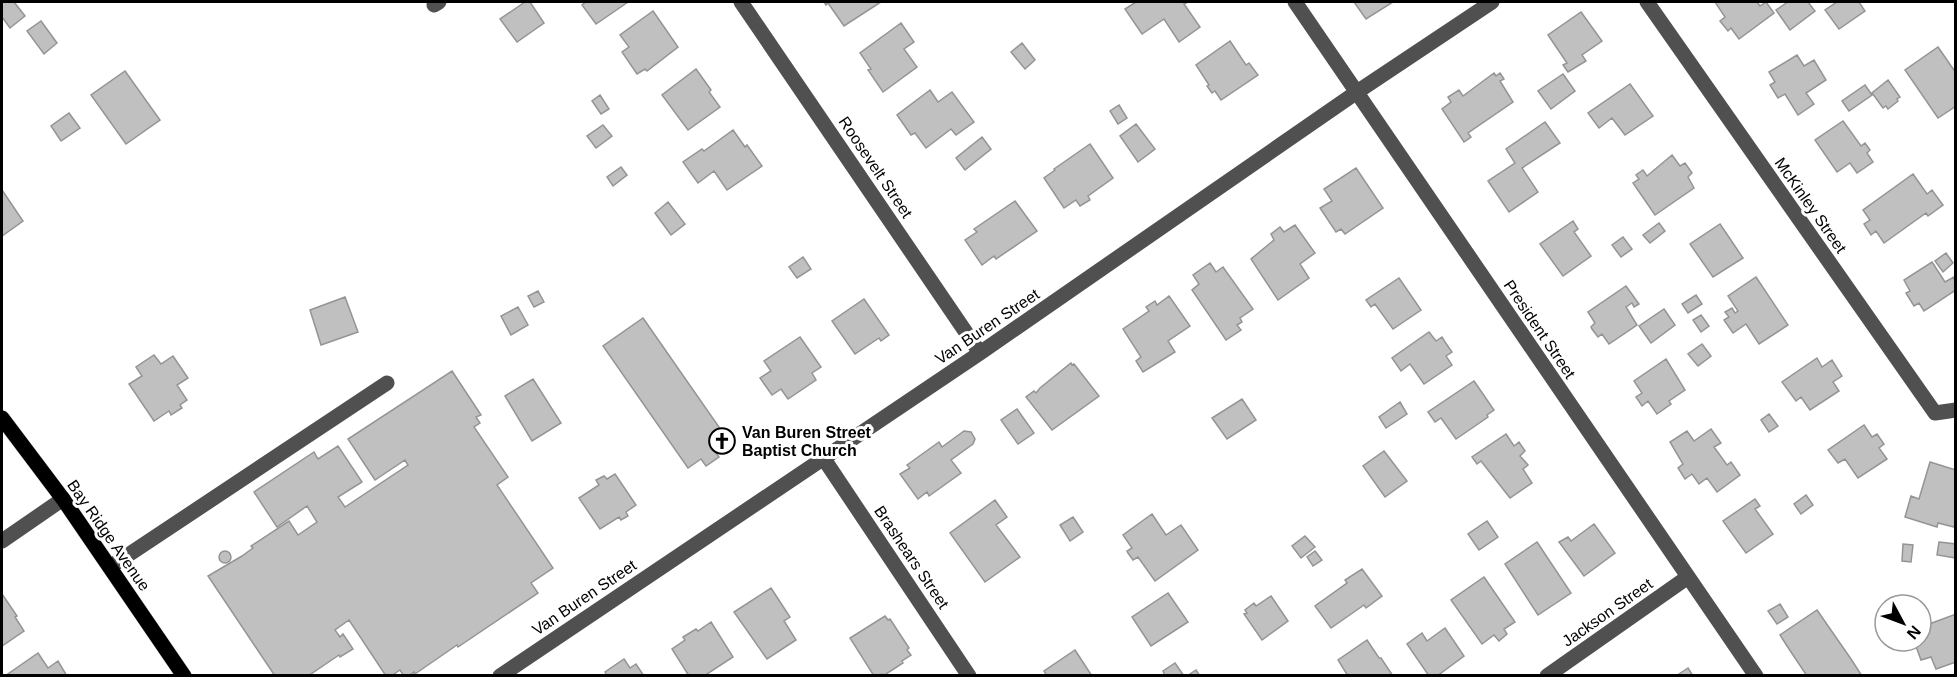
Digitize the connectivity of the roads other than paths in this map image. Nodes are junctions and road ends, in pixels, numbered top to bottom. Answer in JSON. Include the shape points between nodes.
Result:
{"nodes":[{"id":1,"x":741,"y":2,"type":"edge"},
{"id":2,"x":1295,"y":2,"type":"edge"},
{"id":3,"x":1492,"y":2,"type":"edge"},
{"id":4,"x":1647,"y":2,"type":"edge"},
{"id":5,"x":1357,"y":92,"type":"junction"},
{"id":6,"x":980,"y":353,"type":"junction"},
{"id":7,"x":387,"y":382,"type":"dead end"},
{"id":8,"x":1956,"y":410,"type":"edge"},
{"id":9,"x":2,"y":418,"type":"edge"},
{"id":10,"x":824,"y":459,"type":"junction"},
{"id":11,"x":63,"y":499,"type":"junction"},
{"id":12,"x":2,"y":541,"type":"edge"},
{"id":13,"x":110,"y":567,"type":"junction"},
{"id":14,"x":1688,"y":577,"type":"junction"},
{"id":15,"x":184,"y":675,"type":"edge"},
{"id":16,"x":500,"y":675,"type":"edge"},
{"id":17,"x":969,"y":675,"type":"edge"},
{"id":18,"x":1547,"y":675,"type":"edge"},
{"id":19,"x":1756,"y":675,"type":"edge"}],
"edges":[{"from":1,"to":6,"type":"street","name":"Roosevelt Street"},
{"from":2,"to":5,"type":"street","name":"President Street"},
{"from":3,"to":5,"type":"street","name":"Van Buren Street"},
{"from":4,"to":8,"type":"street","name":"McKinley Street","via":[[1935,413]]},
{"from":5,"to":6,"type":"street","name":"Van Buren Street"},
{"from":5,"to":14,"type":"street","name":"President Street"},
{"from":6,"to":10,"type":"street","name":"Van Buren Street"},
{"from":7,"to":13,"type":"street"},
{"from":9,"to":11,"type":"main road","name":"Bay Ridge Avenue"},
{"from":10,"to":16,"type":"street","name":"Van Buren Street"},
{"from":10,"to":17,"type":"street","name":"Brashears Street"},
{"from":11,"to":12,"type":"street"},
{"from":11,"to":13,"type":"main road","name":"Bay Ridge Avenue"},
{"from":13,"to":15,"type":"main road","name":"Bay Ridge Avenue"},
{"from":14,"to":18,"type":"street","name":"Jackson Street"},
{"from":14,"to":19,"type":"street","name":"President Street"}]}
